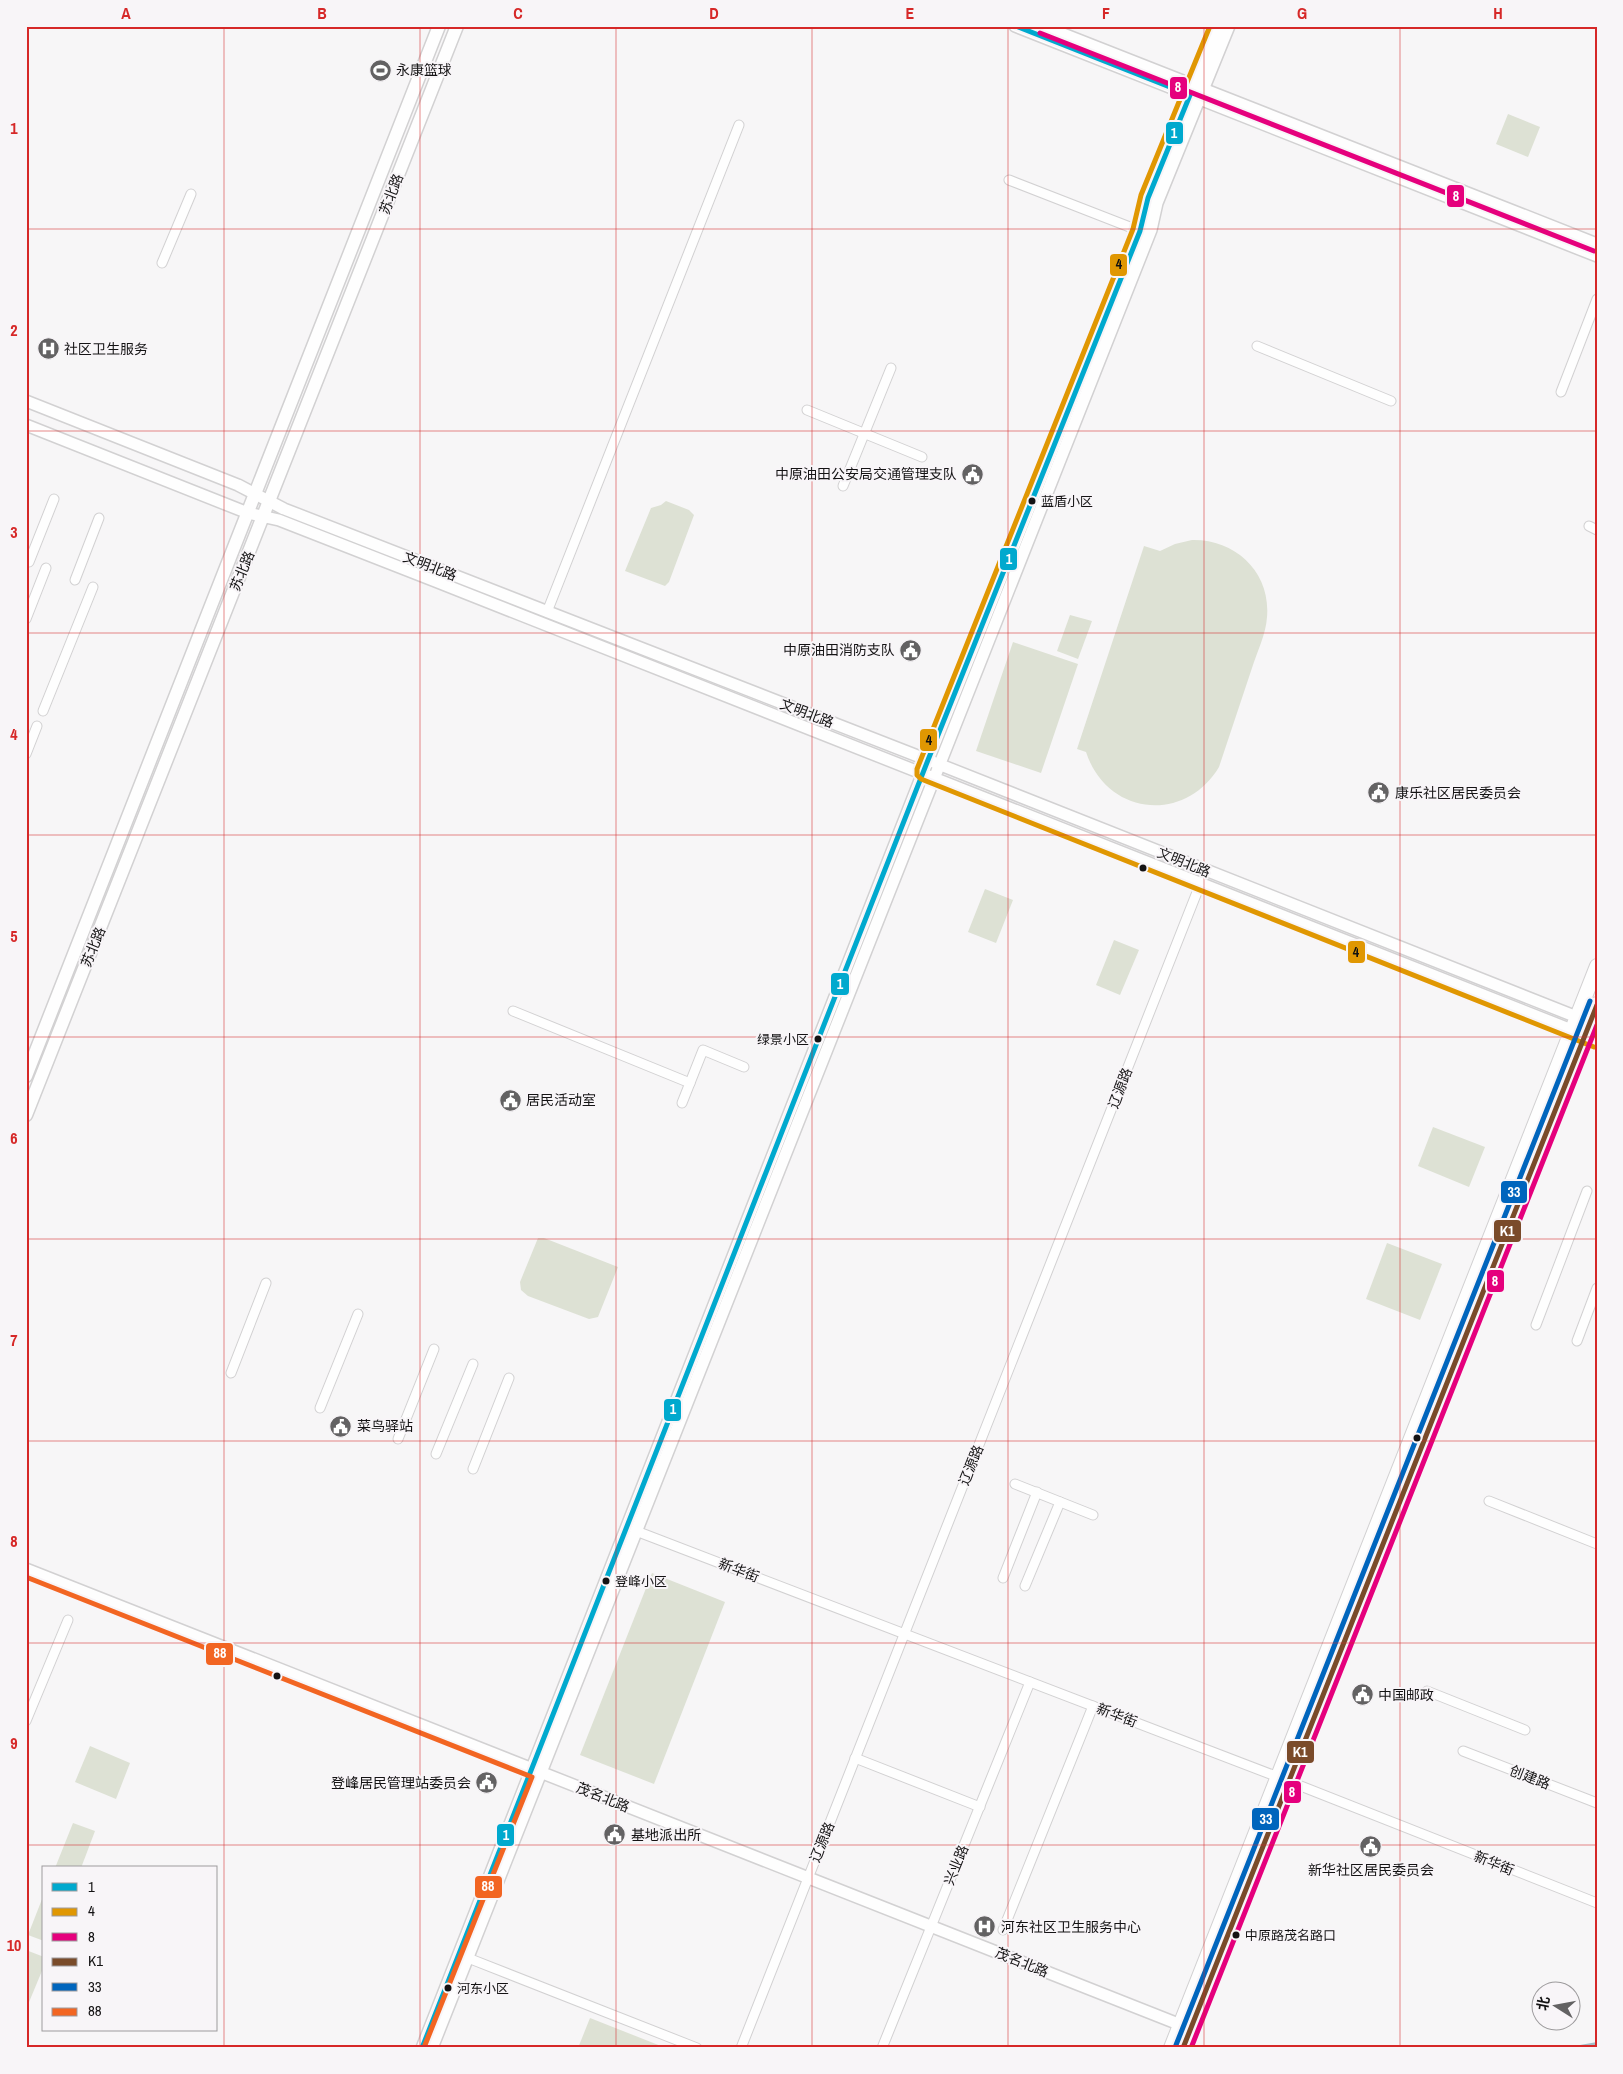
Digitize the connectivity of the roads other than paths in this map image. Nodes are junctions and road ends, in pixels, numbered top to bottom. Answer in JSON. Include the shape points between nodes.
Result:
{"nodes":[{"id":1,"x":439,"y":26,"type":"edge"},
{"id":2,"x":457,"y":26,"type":"edge"},
{"id":3,"x":1015,"y":26,"type":"edge"},
{"id":4,"x":1043,"y":26,"type":"edge"},
{"id":5,"x":1218,"y":26,"type":"edge"},
{"id":6,"x":1229,"y":26,"type":"edge"},
{"id":7,"x":1197,"y":92,"type":"junction"},
{"id":8,"x":739,"y":125,"type":"dead end"},
{"id":9,"x":1009,"y":180,"type":"dead end"},
{"id":10,"x":191,"y":194,"type":"dead end"},
{"id":11,"x":1140,"y":231,"type":"junction"},
{"id":12,"x":1597,"y":244,"type":"edge"},
{"id":13,"x":1597,"y":256,"type":"edge"},
{"id":14,"x":162,"y":263,"type":"dead end"},
{"id":15,"x":1597,"y":299,"type":"edge"},
{"id":16,"x":1257,"y":346,"type":"dead end"},
{"id":17,"x":892,"y":368,"type":"dead end"},
{"id":18,"x":1561,"y":392,"type":"dead end"},
{"id":19,"x":26,"y":401,"type":"edge"},
{"id":20,"x":1391,"y":401,"type":"dead end"},
{"id":21,"x":806,"y":410,"type":"dead end"},
{"id":22,"x":26,"y":425,"type":"edge"},
{"id":23,"x":865,"y":434,"type":"junction"},
{"id":24,"x":922,"y":457,"type":"dead end"},
{"id":25,"x":843,"y":486,"type":"dead end"},
{"id":26,"x":255,"y":494,"type":"junction"},
{"id":27,"x":54,"y":500,"type":"dead end"},
{"id":28,"x":269,"y":501,"type":"junction"},
{"id":29,"x":248,"y":513,"type":"junction"},
{"id":30,"x":263,"y":516,"type":"junction"},
{"id":31,"x":99,"y":518,"type":"dead end"},
{"id":32,"x":29,"y":562,"type":"dead end"},
{"id":33,"x":46,"y":568,"type":"dead end"},
{"id":34,"x":75,"y":580,"type":"dead end"},
{"id":35,"x":93,"y":587,"type":"dead end"},
{"id":36,"x":547,"y":612,"type":"junction"},
{"id":37,"x":26,"y":619,"type":"edge"},
{"id":38,"x":43,"y":711,"type":"dead end"},
{"id":39,"x":37,"y":726,"type":"dead end"},
{"id":40,"x":26,"y":754,"type":"edge"},
{"id":41,"x":933,"y":762,"type":"junction"},
{"id":42,"x":929,"y":774,"type":"junction"},
{"id":43,"x":1201,"y":882,"type":"junction"},
{"id":44,"x":1597,"y":966,"type":"edge"},
{"id":45,"x":1597,"y":1004,"type":"edge"},
{"id":46,"x":513,"y":1012,"type":"dead end"},
{"id":47,"x":1586,"y":1028,"type":"edge"},
{"id":48,"x":744,"y":1067,"type":"dead end"},
{"id":49,"x":26,"y":1076,"type":"edge"},
{"id":50,"x":690,"y":1082,"type":"junction"},
{"id":51,"x":682,"y":1103,"type":"dead end"},
{"id":52,"x":26,"y":1115,"type":"edge"},
{"id":53,"x":1587,"y":1191,"type":"dead end"},
{"id":54,"x":266,"y":1283,"type":"dead end"},
{"id":55,"x":1597,"y":1288,"type":"edge"},
{"id":56,"x":358,"y":1314,"type":"dead end"},
{"id":57,"x":1536,"y":1325,"type":"dead end"},
{"id":58,"x":1577,"y":1341,"type":"dead end"},
{"id":59,"x":434,"y":1349,"type":"dead end"},
{"id":60,"x":472,"y":1364,"type":"dead end"},
{"id":61,"x":231,"y":1373,"type":"dead end"},
{"id":62,"x":509,"y":1378,"type":"dead end"},
{"id":63,"x":320,"y":1408,"type":"dead end"},
{"id":64,"x":398,"y":1439,"type":"dead end"},
{"id":65,"x":436,"y":1454,"type":"dead end"},
{"id":66,"x":473,"y":1469,"type":"dead end"},
{"id":67,"x":1015,"y":1484,"type":"dead end"},
{"id":68,"x":1037,"y":1492,"type":"junction"},
{"id":69,"x":1489,"y":1501,"type":"dead end"},
{"id":70,"x":1060,"y":1502,"type":"junction"},
{"id":71,"x":1093,"y":1515,"type":"dead end"},
{"id":72,"x":636,"y":1531,"type":"junction"},
{"id":73,"x":1597,"y":1544,"type":"edge"},
{"id":74,"x":26,"y":1569,"type":"edge"},
{"id":75,"x":1003,"y":1578,"type":"dead end"},
{"id":76,"x":1026,"y":1586,"type":"dead end"},
{"id":77,"x":68,"y":1620,"type":"dead end"},
{"id":78,"x":904,"y":1634,"type":"junction"},
{"id":79,"x":1030,"y":1682,"type":"junction"},
{"id":80,"x":1427,"y":1692,"type":"dead end"},
{"id":81,"x":1093,"y":1706,"type":"junction"},
{"id":82,"x":26,"y":1721,"type":"edge"},
{"id":83,"x":1525,"y":1730,"type":"dead end"},
{"id":84,"x":1463,"y":1751,"type":"dead end"},
{"id":85,"x":855,"y":1758,"type":"junction"},
{"id":86,"x":537,"y":1771,"type":"junction"},
{"id":87,"x":1284,"y":1779,"type":"junction"},
{"id":88,"x":1597,"y":1803,"type":"edge"},
{"id":89,"x":980,"y":1807,"type":"junction"},
{"id":90,"x":808,"y":1878,"type":"junction"},
{"id":91,"x":1597,"y":1903,"type":"edge"},
{"id":92,"x":932,"y":1926,"type":"junction"},
{"id":93,"x":1003,"y":1930,"type":"dead end"},
{"id":94,"x":468,"y":1958,"type":"junction"},
{"id":95,"x":1181,"y":2025,"type":"junction"},
{"id":96,"x":422,"y":2048,"type":"edge"},
{"id":97,"x":432,"y":2048,"type":"edge"},
{"id":98,"x":697,"y":2048,"type":"edge"},
{"id":99,"x":741,"y":2048,"type":"edge"},
{"id":100,"x":882,"y":2048,"type":"edge"},
{"id":101,"x":1171,"y":2048,"type":"edge"},
{"id":102,"x":1183,"y":2048,"type":"edge"}],
"edges":[{"from":1,"to":26,"type":"main road","name":"苏北路"},
{"from":2,"to":28,"type":"main road","name":"苏北路"},
{"from":3,"to":7,"type":"street"},
{"from":4,"to":7,"type":"street"},
{"from":5,"to":7,"type":"street"},
{"from":6,"to":7,"type":"street"},
{"from":7,"to":11,"type":"street","via":[[1148,198]]},
{"from":7,"to":12,"type":"street"},
{"from":7,"to":13,"type":"street"},
{"from":7,"to":41,"type":"street","via":[[1157,203],[1151,230]]},
{"from":8,"to":36,"type":"street"},
{"from":9,"to":11,"type":"street"},
{"from":10,"to":14,"type":"street"},
{"from":11,"to":41,"type":"street"},
{"from":15,"to":18,"type":"street"},
{"from":16,"to":20,"type":"street"},
{"from":17,"to":23,"type":"street"},
{"from":19,"to":26,"type":"street","name":"文明北路","via":[[238,484]]},
{"from":21,"to":23,"type":"street"},
{"from":22,"to":29,"type":"street","name":"文明北路"},
{"from":23,"to":24,"type":"street"},
{"from":23,"to":25,"type":"street"},
{"from":26,"to":28,"type":"street","name":"文明北路"},
{"from":26,"to":29,"type":"main road","name":"苏北路"},
{"from":27,"to":32,"type":"street"},
{"from":28,"to":30,"type":"main road","name":"苏北路"},
{"from":28,"to":36,"type":"street","name":"文明北路"},
{"from":29,"to":30,"type":"street","name":"文明北路"},
{"from":29,"to":49,"type":"main road","name":"苏北路"},
{"from":30,"to":42,"type":"street","name":"文明北路"},
{"from":30,"to":52,"type":"main road","name":"苏北路"},
{"from":31,"to":34,"type":"street"},
{"from":33,"to":37,"type":"street"},
{"from":35,"to":38,"type":"street"},
{"from":36,"to":41,"type":"street","name":"文明北路"},
{"from":39,"to":40,"type":"street"},
{"from":41,"to":42,"type":"street"},
{"from":41,"to":47,"type":"street","name":"文明北路"},
{"from":42,"to":43,"type":"street","name":"文明北路"},
{"from":42,"to":72,"type":"street"},
{"from":42,"to":86,"type":"street"},
{"from":43,"to":47,"type":"street","name":"文明北路"},
{"from":43,"to":78,"type":"street","name":"辽源路"},
{"from":44,"to":47,"type":"main road"},
{"from":45,"to":47,"type":"main road"},
{"from":46,"to":50,"type":"street"},
{"from":47,"to":87,"type":"main road"},
{"from":48,"to":50,"type":"street","via":[[704,1050]]},
{"from":50,"to":51,"type":"street"},
{"from":53,"to":57,"type":"street"},
{"from":54,"to":61,"type":"street"},
{"from":55,"to":58,"type":"street"},
{"from":56,"to":63,"type":"street"},
{"from":59,"to":64,"type":"street"},
{"from":60,"to":65,"type":"street"},
{"from":62,"to":66,"type":"street"},
{"from":67,"to":68,"type":"street"},
{"from":68,"to":70,"type":"street"},
{"from":68,"to":75,"type":"street"},
{"from":69,"to":73,"type":"street"},
{"from":70,"to":71,"type":"street"},
{"from":70,"to":76,"type":"street"},
{"from":72,"to":78,"type":"street","name":"新华街"},
{"from":72,"to":86,"type":"street"},
{"from":74,"to":86,"type":"street","name":"茂名北路"},
{"from":77,"to":82,"type":"street"},
{"from":78,"to":79,"type":"street","name":"新华街"},
{"from":78,"to":85,"type":"street","name":"辽源路"},
{"from":79,"to":81,"type":"street","name":"新华街"},
{"from":79,"to":89,"type":"street","name":"兴业路"},
{"from":80,"to":83,"type":"street"},
{"from":81,"to":87,"type":"street","name":"新华街"},
{"from":81,"to":93,"type":"street"},
{"from":84,"to":88,"type":"street","name":"创建路"},
{"from":85,"to":89,"type":"street"},
{"from":85,"to":90,"type":"street","name":"辽源路"},
{"from":86,"to":90,"type":"street","name":"茂名北路"},
{"from":86,"to":94,"type":"street"},
{"from":86,"to":96,"type":"street"},
{"from":87,"to":91,"type":"street","name":"新华街"},
{"from":87,"to":95,"type":"main road"},
{"from":87,"to":102,"type":"main road"},
{"from":89,"to":92,"type":"street","name":"兴业路"},
{"from":90,"to":92,"type":"street","name":"茂名北路"},
{"from":90,"to":99,"type":"street","name":"辽源路"},
{"from":92,"to":95,"type":"street","name":"茂名北路"},
{"from":92,"to":100,"type":"street","name":"兴业路"},
{"from":94,"to":97,"type":"street"},
{"from":94,"to":98,"type":"street"},
{"from":95,"to":101,"type":"main road"}]}
